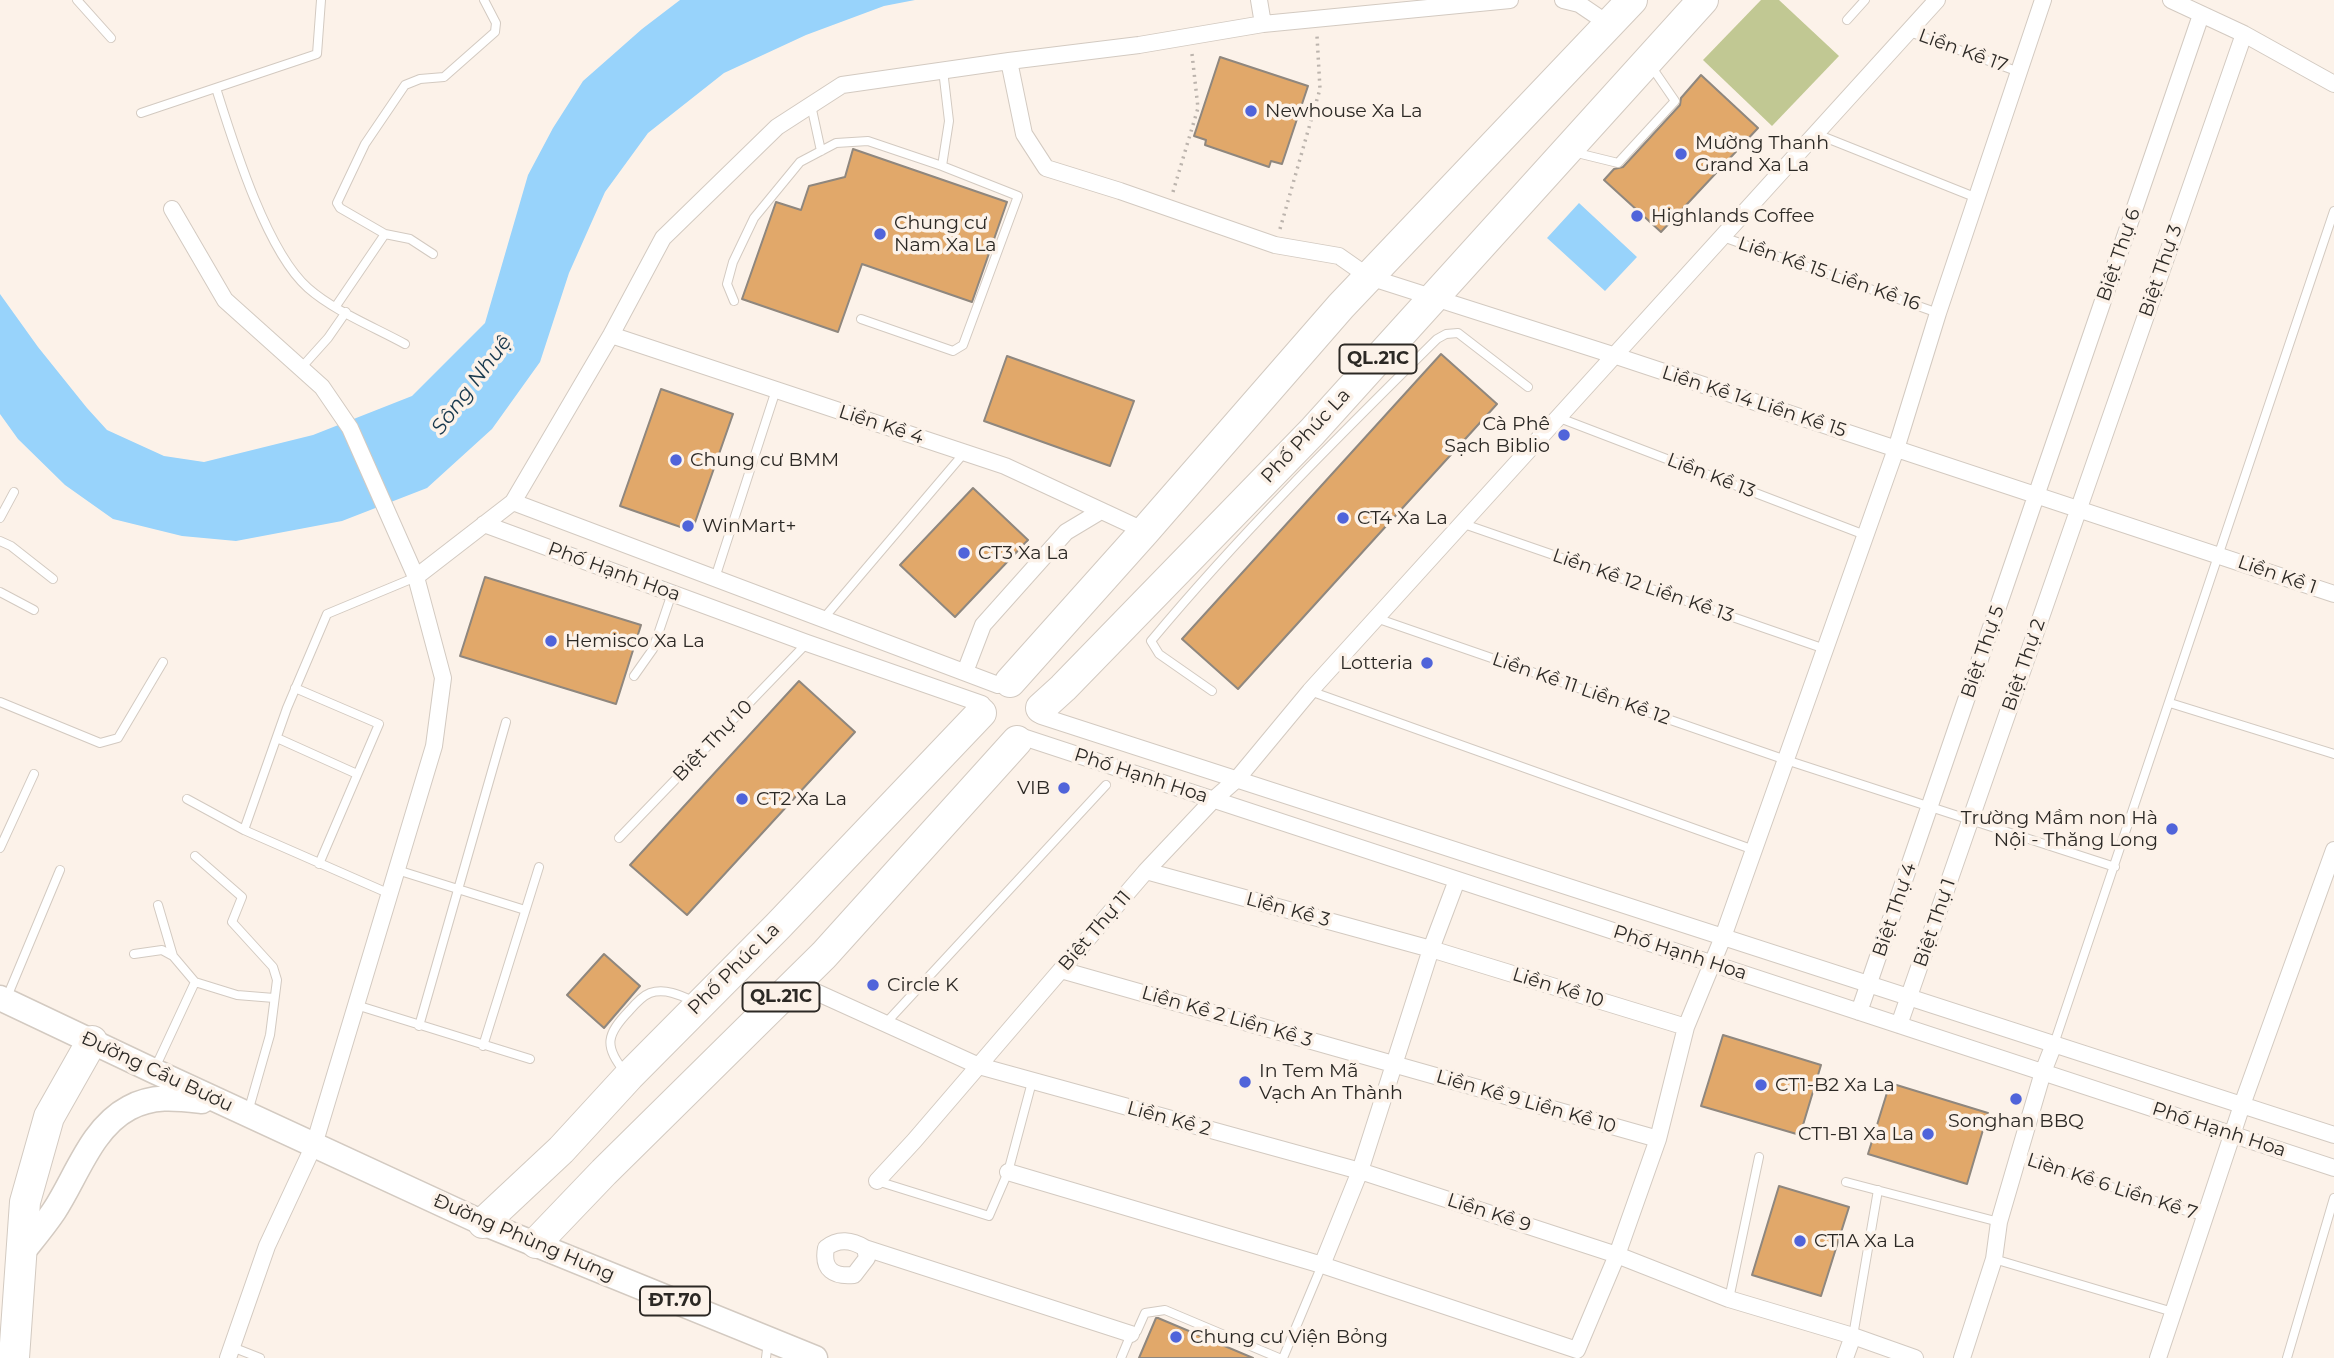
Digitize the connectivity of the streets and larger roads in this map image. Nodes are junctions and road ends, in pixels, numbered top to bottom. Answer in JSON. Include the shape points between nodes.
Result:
{"nodes":[{"id":1,"x":1259,"y":0,"type":"edge"},
{"id":2,"x":1510,"y":0,"type":"edge"},
{"id":3,"x":1563,"y":0,"type":"edge"},
{"id":4,"x":1632,"y":0,"type":"edge"},
{"id":5,"x":1703,"y":0,"type":"edge"},
{"id":6,"x":1937,"y":0,"type":"edge"},
{"id":7,"x":2043,"y":0,"type":"edge"},
{"id":8,"x":2171,"y":0,"type":"edge"},
{"id":9,"x":2201,"y":15,"type":"junction"},
{"id":10,"x":1263,"y":24,"type":"junction"},
{"id":11,"x":1610,"y":25,"type":"junction"},
{"id":12,"x":2244,"y":34,"type":"junction"},
{"id":13,"x":1009,"y":61,"type":"junction"},
{"id":14,"x":2334,"y":84,"type":"edge"},
{"id":15,"x":172,"y":209,"type":"dead end"},
{"id":16,"x":1369,"y":277,"type":"junction"},
{"id":17,"x":1433,"y":298,"type":"junction"},
{"id":18,"x":611,"y":335,"type":"junction"},
{"id":19,"x":1613,"y":355,"type":"junction"},
{"id":20,"x":1896,"y":449,"type":"junction"},
{"id":21,"x":2036,"y":496,"type":"junction"},
{"id":22,"x":513,"y":502,"type":"junction"},
{"id":23,"x":2078,"y":509,"type":"junction"},
{"id":24,"x":1101,"y":511,"type":"junction"},
{"id":25,"x":484,"y":524,"type":"junction"},
{"id":26,"x":1145,"y":531,"type":"junction"},
{"id":27,"x":416,"y":578,"type":"junction"},
{"id":28,"x":2334,"y":594,"type":"edge"},
{"id":29,"x":965,"y":672,"type":"junction"},
{"id":30,"x":993,"y":696,"type":"junction"},
{"id":31,"x":1031,"y":726,"type":"junction"},
{"id":32,"x":1237,"y":779,"type":"junction"},
{"id":33,"x":1213,"y":800,"type":"junction"},
{"id":34,"x":1929,"y":808,"type":"joint"},
{"id":35,"x":1970,"y":820,"type":"joint"},
{"id":36,"x":2334,"y":850,"type":"edge"},
{"id":37,"x":1146,"y":871,"type":"junction"},
{"id":38,"x":1457,"y":880,"type":"junction"},
{"id":39,"x":2328,"y":887,"type":"edge"},
{"id":40,"x":1723,"y":937,"type":"junction"},
{"id":41,"x":1431,"y":949,"type":"junction"},
{"id":42,"x":1714,"y":964,"type":"junction"},
{"id":43,"x":1061,"y":970,"type":"junction"},
{"id":44,"x":796,"y":983,"type":"junction"},
{"id":45,"x":1869,"y":984,"type":"junction"},
{"id":46,"x":1909,"y":997,"type":"junction"},
{"id":47,"x":3,"y":999,"type":"edge"},
{"id":48,"x":1859,"y":1012,"type":"junction"},
{"id":49,"x":1899,"y":1025,"type":"junction"},
{"id":50,"x":1686,"y":1027,"type":"junction"},
{"id":51,"x":92,"y":1041,"type":"junction"},
{"id":52,"x":2054,"y":1044,"type":"junction"},
{"id":53,"x":1393,"y":1065,"type":"junction"},
{"id":54,"x":979,"y":1066,"type":"junction"},
{"id":55,"x":2043,"y":1072,"type":"junction"},
{"id":56,"x":222,"y":1103,"type":"junction"},
{"id":57,"x":2242,"y":1105,"type":"junction"},
{"id":58,"x":2232,"y":1135,"type":"junction"},
{"id":59,"x":2334,"y":1135,"type":"edge"},
{"id":60,"x":1658,"y":1139,"type":"junction"},
{"id":61,"x":314,"y":1145,"type":"junction"},
{"id":62,"x":2334,"y":1168,"type":"edge"},
{"id":63,"x":1360,"y":1171,"type":"junction"},
{"id":64,"x":1008,"y":1172,"type":"road end"},
{"id":65,"x":877,"y":1181,"type":"road end"},
{"id":66,"x":483,"y":1223,"type":"junction"},
{"id":67,"x":536,"y":1243,"type":"junction"},
{"id":68,"x":865,"y":1248,"type":"dead end"},
{"id":69,"x":21,"y":1254,"type":"junction"},
{"id":70,"x":1617,"y":1255,"type":"junction"},
{"id":71,"x":1322,"y":1265,"type":"junction"},
{"id":72,"x":1131,"y":1334,"type":"road end"},
{"id":73,"x":1853,"y":1336,"type":"junction"},
{"id":74,"x":767,"y":1348,"type":"edge"},
{"id":75,"x":230,"y":1352,"type":"edge"},
{"id":76,"x":1580,"y":1354,"type":"edge"},
{"id":77,"x":14,"y":1358,"type":"edge"},
{"id":78,"x":815,"y":1358,"type":"edge"},
{"id":79,"x":1845,"y":1358,"type":"edge"},
{"id":80,"x":1914,"y":1358,"type":"edge"},
{"id":81,"x":1962,"y":1358,"type":"edge"},
{"id":82,"x":2158,"y":1358,"type":"edge"}],
"edges":[{"from":1,"to":10,"type":"street"},
{"from":2,"to":10,"type":"street"},
{"from":3,"to":11,"type":"street","via":[[1579,4]]},
{"from":4,"to":11,"type":"highway","name":"Phố Phúc La","number":"QL.21C"},
{"from":5,"to":17,"type":"highway","name":"Phố Phúc La","number":"QL.21C"},
{"from":6,"to":19,"type":"street","name":"Biệt Thự 11"},
{"from":7,"to":20,"type":"street"},
{"from":8,"to":9,"type":"street"},
{"from":9,"to":12,"type":"street"},
{"from":9,"to":21,"type":"street","name":"Biệt Thự 6"},
{"from":10,"to":13,"type":"street"},
{"from":11,"to":16,"type":"highway","name":"Phố Phúc La","number":"QL.21C"},
{"from":12,"to":14,"type":"street"},
{"from":12,"to":23,"type":"street","name":"Biệt Thự 3"},
{"from":13,"to":16,"type":"street","name":"Liền Kề 14 Liền Kề 15","via":[[1024,134],[1046,168],[1275,245],[1339,256]]},
{"from":13,"to":18,"type":"street","via":[[842,85],[777,127],[663,239]]},
{"from":15,"to":27,"type":"street","via":[[225,300],[322,387],[350,428]]},
{"from":16,"to":17,"type":"street","name":"Liền Kề 14 Liền Kề 15"},
{"from":16,"to":26,"type":"highway","name":"Phố Phúc La","number":"QL.21C"},
{"from":17,"to":19,"type":"street","name":"Liền Kề 14 Liền Kề 15"},
{"from":17,"to":31,"type":"highway","name":"Phố Phúc La","number":"QL.21C","via":[[1289,471],[1063,688]]},
{"from":18,"to":22,"type":"street"},
{"from":18,"to":24,"type":"street","name":"Liền Kề 4","via":[[1005,466]]},
{"from":19,"to":20,"type":"street","name":"Liền Kề 14 Liền Kề 15"},
{"from":19,"to":32,"type":"street","name":"Biệt Thự 11","via":[[1310,691]]},
{"from":20,"to":21,"type":"street","name":"Liền Kề 14 Liền Kề 15"},
{"from":20,"to":40,"type":"street"},
{"from":21,"to":23,"type":"street","name":"Liền Kề 14 Liền Kề 15"},
{"from":21,"to":34,"type":"street","name":"Biệt Thự 5"},
{"from":22,"to":25,"type":"street"},
{"from":22,"to":29,"type":"street","name":"Phố Hạnh Hoa"},
{"from":23,"to":28,"type":"street","name":"Liền Kề 1"},
{"from":23,"to":35,"type":"street","name":"Biệt Thự 2"},
{"from":24,"to":26,"type":"street","name":"Liền Kề 4"},
{"from":24,"to":29,"type":"street","via":[[1066,533],[984,625]]},
{"from":25,"to":27,"type":"street"},
{"from":25,"to":30,"type":"street","name":"Phố Hạnh Hoa","via":[[807,643]]},
{"from":26,"to":30,"type":"highway","name":"Phố Phúc La","number":"QL.21C"},
{"from":27,"to":61,"type":"street","via":[[443,678],[434,746]]},
{"from":29,"to":30,"type":"street","name":"Phố Hạnh Hoa"},
{"from":30,"to":31,"type":"highway","via":[[1021,683],[1030,689],[1037,697]]},
{"from":30,"to":31,"type":"highway","via":[[983,723],[989,732],[1007,743]]},
{"from":30,"to":66,"type":"highway","name":"Phố Phúc La","number":"QL.21C","via":[[778,926],[561,1150]]},
{"from":31,"to":32,"type":"street","name":"Phố Hạnh Hoa"},
{"from":31,"to":33,"type":"street","name":"Phố Hạnh Hoa"},
{"from":31,"to":44,"type":"highway","name":"Phố Phúc La","number":"QL.21C"},
{"from":32,"to":33,"type":"street","name":"Biệt Thự 11"},
{"from":32,"to":40,"type":"street","name":"Phố Hạnh Hoa"},
{"from":33,"to":37,"type":"street","name":"Biệt Thự 11"},
{"from":33,"to":38,"type":"street","name":"Phố Hạnh Hoa"},
{"from":34,"to":45,"type":"street","name":"Biệt Thự 4"},
{"from":35,"to":46,"type":"street","name":"Biệt Thự 1"},
{"from":36,"to":39,"type":"street"},
{"from":37,"to":41,"type":"street","name":"Liền Kề 3"},
{"from":37,"to":43,"type":"street","name":"Biệt Thự 11"},
{"from":38,"to":41,"type":"street"},
{"from":38,"to":42,"type":"street","name":"Phố Hạnh Hoa"},
{"from":39,"to":57,"type":"street"},
{"from":40,"to":42,"type":"street"},
{"from":40,"to":45,"type":"street","name":"Phố Hạnh Hoa"},
{"from":41,"to":50,"type":"street","name":"Liền Kề 10"},
{"from":41,"to":53,"type":"street"},
{"from":42,"to":48,"type":"street","name":"Phố Hạnh Hoa"},
{"from":42,"to":50,"type":"street"},
{"from":43,"to":53,"type":"street","name":"Liền Kề 2 Liền Kề 3"},
{"from":43,"to":54,"type":"street","name":"Biệt Thự 11"},
{"from":44,"to":54,"type":"street","name":"Liền Kề 2"},
{"from":44,"to":67,"type":"highway","name":"Phố Phúc La","number":"QL.21C"},
{"from":45,"to":46,"type":"street","name":"Phố Hạnh Hoa"},
{"from":45,"to":48,"type":"street","name":"Biệt Thự 4"},
{"from":46,"to":49,"type":"street","name":"Biệt Thự 1"},
{"from":46,"to":52,"type":"street","name":"Phố Hạnh Hoa"},
{"from":47,"to":51,"type":"main road","name":"Đường Cầu Bươu","number":"ĐT.70"},
{"from":48,"to":49,"type":"street","name":"Phố Hạnh Hoa"},
{"from":49,"to":55,"type":"street","name":"Phố Hạnh Hoa"},
{"from":50,"to":60,"type":"street"},
{"from":51,"to":56,"type":"main road","name":"Đường Cầu Bươu","number":"ĐT.70"},
{"from":51,"to":69,"type":"highway","via":[[49,1117],[25,1202]]},
{"from":52,"to":55,"type":"street"},
{"from":52,"to":57,"type":"street","name":"Phố Hạnh Hoa"},
{"from":53,"to":60,"type":"street","name":"Liền Kề 9 Liền Kề 10"},
{"from":53,"to":63,"type":"street"},
{"from":54,"to":63,"type":"street","name":"Liền Kề 2"},
{"from":54,"to":65,"type":"street","name":"Biệt Thự 11"},
{"from":55,"to":58,"type":"street","name":"Phố Hạnh Hoa"},
{"from":55,"to":81,"type":"street","via":[[1999,1222],[1994,1259]]},
{"from":56,"to":61,"type":"main road","name":"Đường Cầu Bươu","number":"ĐT.70"},
{"from":56,"to":69,"type":"main road","via":[[168,1097],[128,1108],[93,1144],[54,1210]]},
{"from":57,"to":58,"type":"street"},
{"from":57,"to":59,"type":"street","name":"Phố Hạnh Hoa"},
{"from":58,"to":62,"type":"street","name":"Phố Hạnh Hoa"},
{"from":58,"to":82,"type":"street"},
{"from":60,"to":70,"type":"street"},
{"from":61,"to":66,"type":"main road","name":"Đường Phùng Hưng","number":"ĐT.70"},
{"from":61,"to":75,"type":"street","via":[[267,1246]]},
{"from":63,"to":70,"type":"street","name":"Liền Kề 9"},
{"from":63,"to":71,"type":"street"},
{"from":64,"to":71,"type":"street"},
{"from":66,"to":67,"type":"main road","name":"Đường Phùng Hưng","number":"ĐT.70"},
{"from":67,"to":74,"type":"main road","name":"Đường Phùng Hưng","number":"ĐT.70"},
{"from":68,"to":72,"type":"street"},
{"from":69,"to":77,"type":"highway"},
{"from":70,"to":73,"type":"street","name":"Liền Kề 9","via":[[1729,1298]]},
{"from":70,"to":76,"type":"street"},
{"from":71,"to":76,"type":"street"},
{"from":73,"to":79,"type":"street"},
{"from":73,"to":80,"type":"street","name":"Liền Kề 9"},
{"from":74,"to":78,"type":"main road","name":"Đường Phùng Hưng","number":"ĐT.70"}]}
